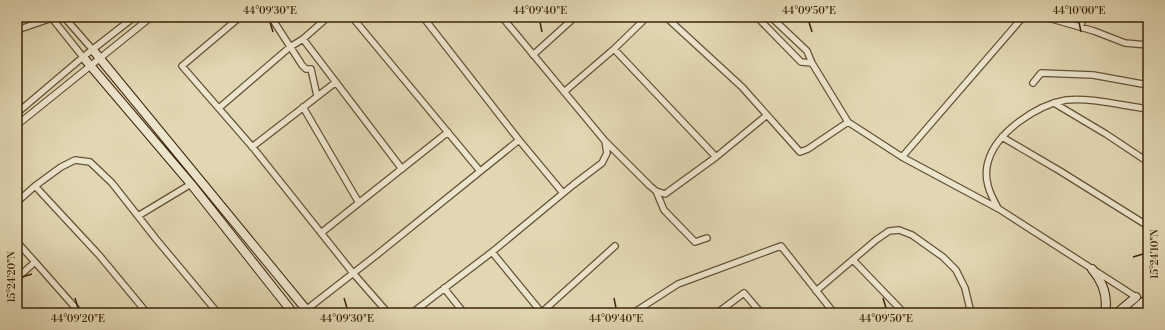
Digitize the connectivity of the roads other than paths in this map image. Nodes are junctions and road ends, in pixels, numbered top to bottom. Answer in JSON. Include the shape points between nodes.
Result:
{"nodes":[{"id":1,"x":64,"y":17,"type":"edge"},
{"id":2,"x":134,"y":17,"type":"edge"},
{"id":3,"x":150,"y":17,"type":"edge"},
{"id":4,"x":240,"y":17,"type":"edge"},
{"id":5,"x":271,"y":17,"type":"edge"},
{"id":6,"x":328,"y":17,"type":"edge"},
{"id":7,"x":352,"y":17,"type":"edge"},
{"id":8,"x":423,"y":17,"type":"edge"},
{"id":9,"x":502,"y":17,"type":"edge"},
{"id":10,"x":575,"y":17,"type":"edge"},
{"id":11,"x":647,"y":17,"type":"edge"},
{"id":12,"x":666,"y":17,"type":"edge"},
{"id":13,"x":757,"y":17,"type":"edge"},
{"id":14,"x":771,"y":17,"type":"edge"},
{"id":15,"x":1023,"y":17,"type":"edge"},
{"id":16,"x":1045,"y":17,"type":"edge"},
{"id":17,"x":1084,"y":17,"type":"edge"},
{"id":18,"x":51,"y":18,"type":"edge"},
{"id":19,"x":1080,"y":27,"type":"junction"},
{"id":20,"x":17,"y":30,"type":"edge"},
{"id":21,"x":303,"y":39,"type":"junction"},
{"id":22,"x":1148,"y":45,"type":"edge"},
{"id":23,"x":290,"y":47,"type":"junction"},
{"id":24,"x":614,"y":49,"type":"junction"},
{"id":25,"x":93,"y":50,"type":"junction"},
{"id":26,"x":533,"y":55,"type":"junction"},
{"id":27,"x":84,"y":57,"type":"junction"},
{"id":28,"x":100,"y":58,"type":"junction"},
{"id":29,"x":812,"y":63,"type":"junction"},
{"id":30,"x":91,"y":66,"type":"junction"},
{"id":31,"x":336,"y":82,"type":"junction"},
{"id":32,"x":1033,"y":83,"type":"dead end"},
{"id":33,"x":1148,"y":86,"type":"edge"},
{"id":34,"x":564,"y":92,"type":"junction"},
{"id":35,"x":317,"y":96,"type":"junction"},
{"id":36,"x":1054,"y":104,"type":"junction"},
{"id":37,"x":303,"y":107,"type":"junction"},
{"id":38,"x":219,"y":108,"type":"junction"},
{"id":39,"x":1148,"y":109,"type":"edge"},
{"id":40,"x":17,"y":113,"type":"edge"},
{"id":41,"x":767,"y":115,"type":"junction"},
{"id":42,"x":848,"y":122,"type":"junction"},
{"id":43,"x":17,"y":125,"type":"edge"},
{"id":44,"x":448,"y":132,"type":"junction"},
{"id":45,"x":1002,"y":137,"type":"junction"},
{"id":46,"x":519,"y":140,"type":"junction"},
{"id":47,"x":605,"y":141,"type":"junction"},
{"id":48,"x":252,"y":147,"type":"junction"},
{"id":49,"x":716,"y":156,"type":"junction"},
{"id":50,"x":902,"y":156,"type":"junction"},
{"id":51,"x":1148,"y":162,"type":"edge"},
{"id":52,"x":402,"y":169,"type":"junction"},
{"id":53,"x":480,"y":171,"type":"junction"},
{"id":54,"x":191,"y":184,"type":"junction"},
{"id":55,"x":36,"y":186,"type":"junction"},
{"id":56,"x":656,"y":191,"type":"junction"},
{"id":57,"x":563,"y":193,"type":"junction"},
{"id":58,"x":17,"y":202,"type":"edge"},
{"id":59,"x":359,"y":203,"type":"junction"},
{"id":60,"x":999,"y":210,"type":"junction"},
{"id":61,"x":138,"y":216,"type":"junction"},
{"id":62,"x":1148,"y":226,"type":"edge"},
{"id":63,"x":321,"y":233,"type":"junction"},
{"id":64,"x":706,"y":238,"type":"dead end"},
{"id":65,"x":17,"y":242,"type":"edge"},
{"id":66,"x":615,"y":246,"type":"dead end"},
{"id":67,"x":492,"y":252,"type":"junction"},
{"id":68,"x":853,"y":260,"type":"junction"},
{"id":69,"x":35,"y":262,"type":"junction"},
{"id":70,"x":1092,"y":269,"type":"junction"},
{"id":71,"x":353,"y":273,"type":"junction"},
{"id":72,"x":17,"y":278,"type":"edge"},
{"id":73,"x":444,"y":288,"type":"junction"},
{"id":74,"x":816,"y":291,"type":"junction"},
{"id":75,"x":1136,"y":297,"type":"junction"},
{"id":76,"x":1148,"y":298,"type":"edge"},
{"id":77,"x":1144,"y":306,"type":"edge"},
{"id":78,"x":306,"y":312,"type":"edge"},
{"id":79,"x":80,"y":313,"type":"edge"},
{"id":80,"x":147,"y":313,"type":"edge"},
{"id":81,"x":215,"y":313,"type":"edge"},
{"id":82,"x":293,"y":313,"type":"edge"},
{"id":83,"x":388,"y":313,"type":"edge"},
{"id":84,"x":412,"y":313,"type":"edge"},
{"id":85,"x":464,"y":313,"type":"edge"},
{"id":86,"x":541,"y":313,"type":"edge"},
{"id":87,"x":633,"y":313,"type":"edge"},
{"id":88,"x":717,"y":313,"type":"edge"},
{"id":89,"x":761,"y":313,"type":"edge"},
{"id":90,"x":834,"y":313,"type":"edge"},
{"id":91,"x":904,"y":313,"type":"edge"},
{"id":92,"x":971,"y":313,"type":"edge"},
{"id":93,"x":1105,"y":313,"type":"edge"},
{"id":94,"x":1117,"y":313,"type":"edge"},
{"id":95,"x":1131,"y":313,"type":"edge"}],
"edges":[{"from":1,"to":25,"type":"street"},
{"from":2,"to":25,"type":"street"},
{"from":3,"to":28,"type":"street"},
{"from":4,"to":38,"type":"street","via":[[182,66]]},
{"from":5,"to":23,"type":"street"},
{"from":6,"to":21,"type":"street"},
{"from":7,"to":44,"type":"street"},
{"from":8,"to":46,"type":"street"},
{"from":9,"to":26,"type":"street"},
{"from":10,"to":26,"type":"street"},
{"from":11,"to":24,"type":"street"},
{"from":12,"to":41,"type":"street","via":[[742,87]]},
{"from":13,"to":29,"type":"street","via":[[801,62]]},
{"from":14,"to":29,"type":"street","via":[[806,51]]},
{"from":15,"to":50,"type":"street"},
{"from":16,"to":19,"type":"street"},
{"from":17,"to":19,"type":"street"},
{"from":18,"to":20,"type":"street"},
{"from":18,"to":27,"type":"street"},
{"from":19,"to":22,"type":"street","via":[[1125,43]]},
{"from":21,"to":23,"type":"street"},
{"from":21,"to":31,"type":"street"},
{"from":23,"to":35,"type":"street","via":[[306,69],[311,69]]},
{"from":23,"to":38,"type":"street"},
{"from":24,"to":34,"type":"street"},
{"from":24,"to":49,"type":"street"},
{"from":25,"to":27,"type":"street"},
{"from":25,"to":28,"type":"street"},
{"from":26,"to":34,"type":"street"},
{"from":27,"to":30,"type":"street"},
{"from":27,"to":40,"type":"street"},
{"from":28,"to":30,"type":"street"},
{"from":28,"to":78,"type":"street"},
{"from":29,"to":42,"type":"street"},
{"from":30,"to":43,"type":"street"},
{"from":30,"to":54,"type":"street"},
{"from":31,"to":35,"type":"street"},
{"from":31,"to":52,"type":"street"},
{"from":32,"to":33,"type":"street","via":[[1041,73],[1093,75]]},
{"from":34,"to":47,"type":"street"},
{"from":35,"to":37,"type":"street"},
{"from":36,"to":39,"type":"street","via":[[1080,99]]},
{"from":36,"to":45,"type":"street","via":[[1019,121]]},
{"from":36,"to":51,"type":"street"},
{"from":37,"to":48,"type":"street"},
{"from":37,"to":59,"type":"street"},
{"from":38,"to":48,"type":"street"},
{"from":41,"to":42,"type":"street","via":[[800,152]]},
{"from":41,"to":49,"type":"street"},
{"from":42,"to":50,"type":"street"},
{"from":44,"to":52,"type":"street"},
{"from":44,"to":53,"type":"street"},
{"from":45,"to":60,"type":"street","via":[[988,162],[986,175],[988,189]]},
{"from":45,"to":62,"type":"street"},
{"from":46,"to":53,"type":"street"},
{"from":46,"to":57,"type":"street"},
{"from":47,"to":56,"type":"street"},
{"from":47,"to":57,"type":"street","via":[[607,153],[602,164]]},
{"from":48,"to":63,"type":"street"},
{"from":49,"to":56,"type":"street","via":[[665,194]]},
{"from":50,"to":60,"type":"street"},
{"from":52,"to":59,"type":"street"},
{"from":53,"to":71,"type":"street"},
{"from":54,"to":61,"type":"street"},
{"from":54,"to":82,"type":"street"},
{"from":55,"to":58,"type":"street"},
{"from":55,"to":61,"type":"street","via":[[75,160],[90,162],[112,183]]},
{"from":55,"to":80,"type":"street","via":[[99,255]]},
{"from":56,"to":64,"type":"street","via":[[664,210],[695,242]]},
{"from":57,"to":67,"type":"street"},
{"from":59,"to":63,"type":"street"},
{"from":60,"to":70,"type":"street"},
{"from":61,"to":81,"type":"street","via":[[217,312]]},
{"from":63,"to":71,"type":"street"},
{"from":65,"to":69,"type":"street"},
{"from":66,"to":86,"type":"street"},
{"from":67,"to":73,"type":"street"},
{"from":67,"to":86,"type":"street"},
{"from":68,"to":74,"type":"street"},
{"from":68,"to":91,"type":"street"},
{"from":68,"to":92,"type":"street","via":[[889,231],[899,230],[912,235],[943,257],[956,270],[965,288]]},
{"from":69,"to":72,"type":"street"},
{"from":69,"to":79,"type":"street"},
{"from":70,"to":75,"type":"street"},
{"from":70,"to":93,"type":"street","via":[[1104,288]]},
{"from":71,"to":78,"type":"street"},
{"from":71,"to":83,"type":"street"},
{"from":73,"to":84,"type":"street"},
{"from":73,"to":85,"type":"street"},
{"from":74,"to":87,"type":"street","via":[[781,246],[678,284]]},
{"from":74,"to":90,"type":"street"},
{"from":75,"to":76,"type":"street"},
{"from":75,"to":77,"type":"street"},
{"from":75,"to":94,"type":"street"},
{"from":76,"to":77,"type":"street"},
{"from":77,"to":95,"type":"street"},
{"from":88,"to":89,"type":"street","via":[[744,293]]}]}
